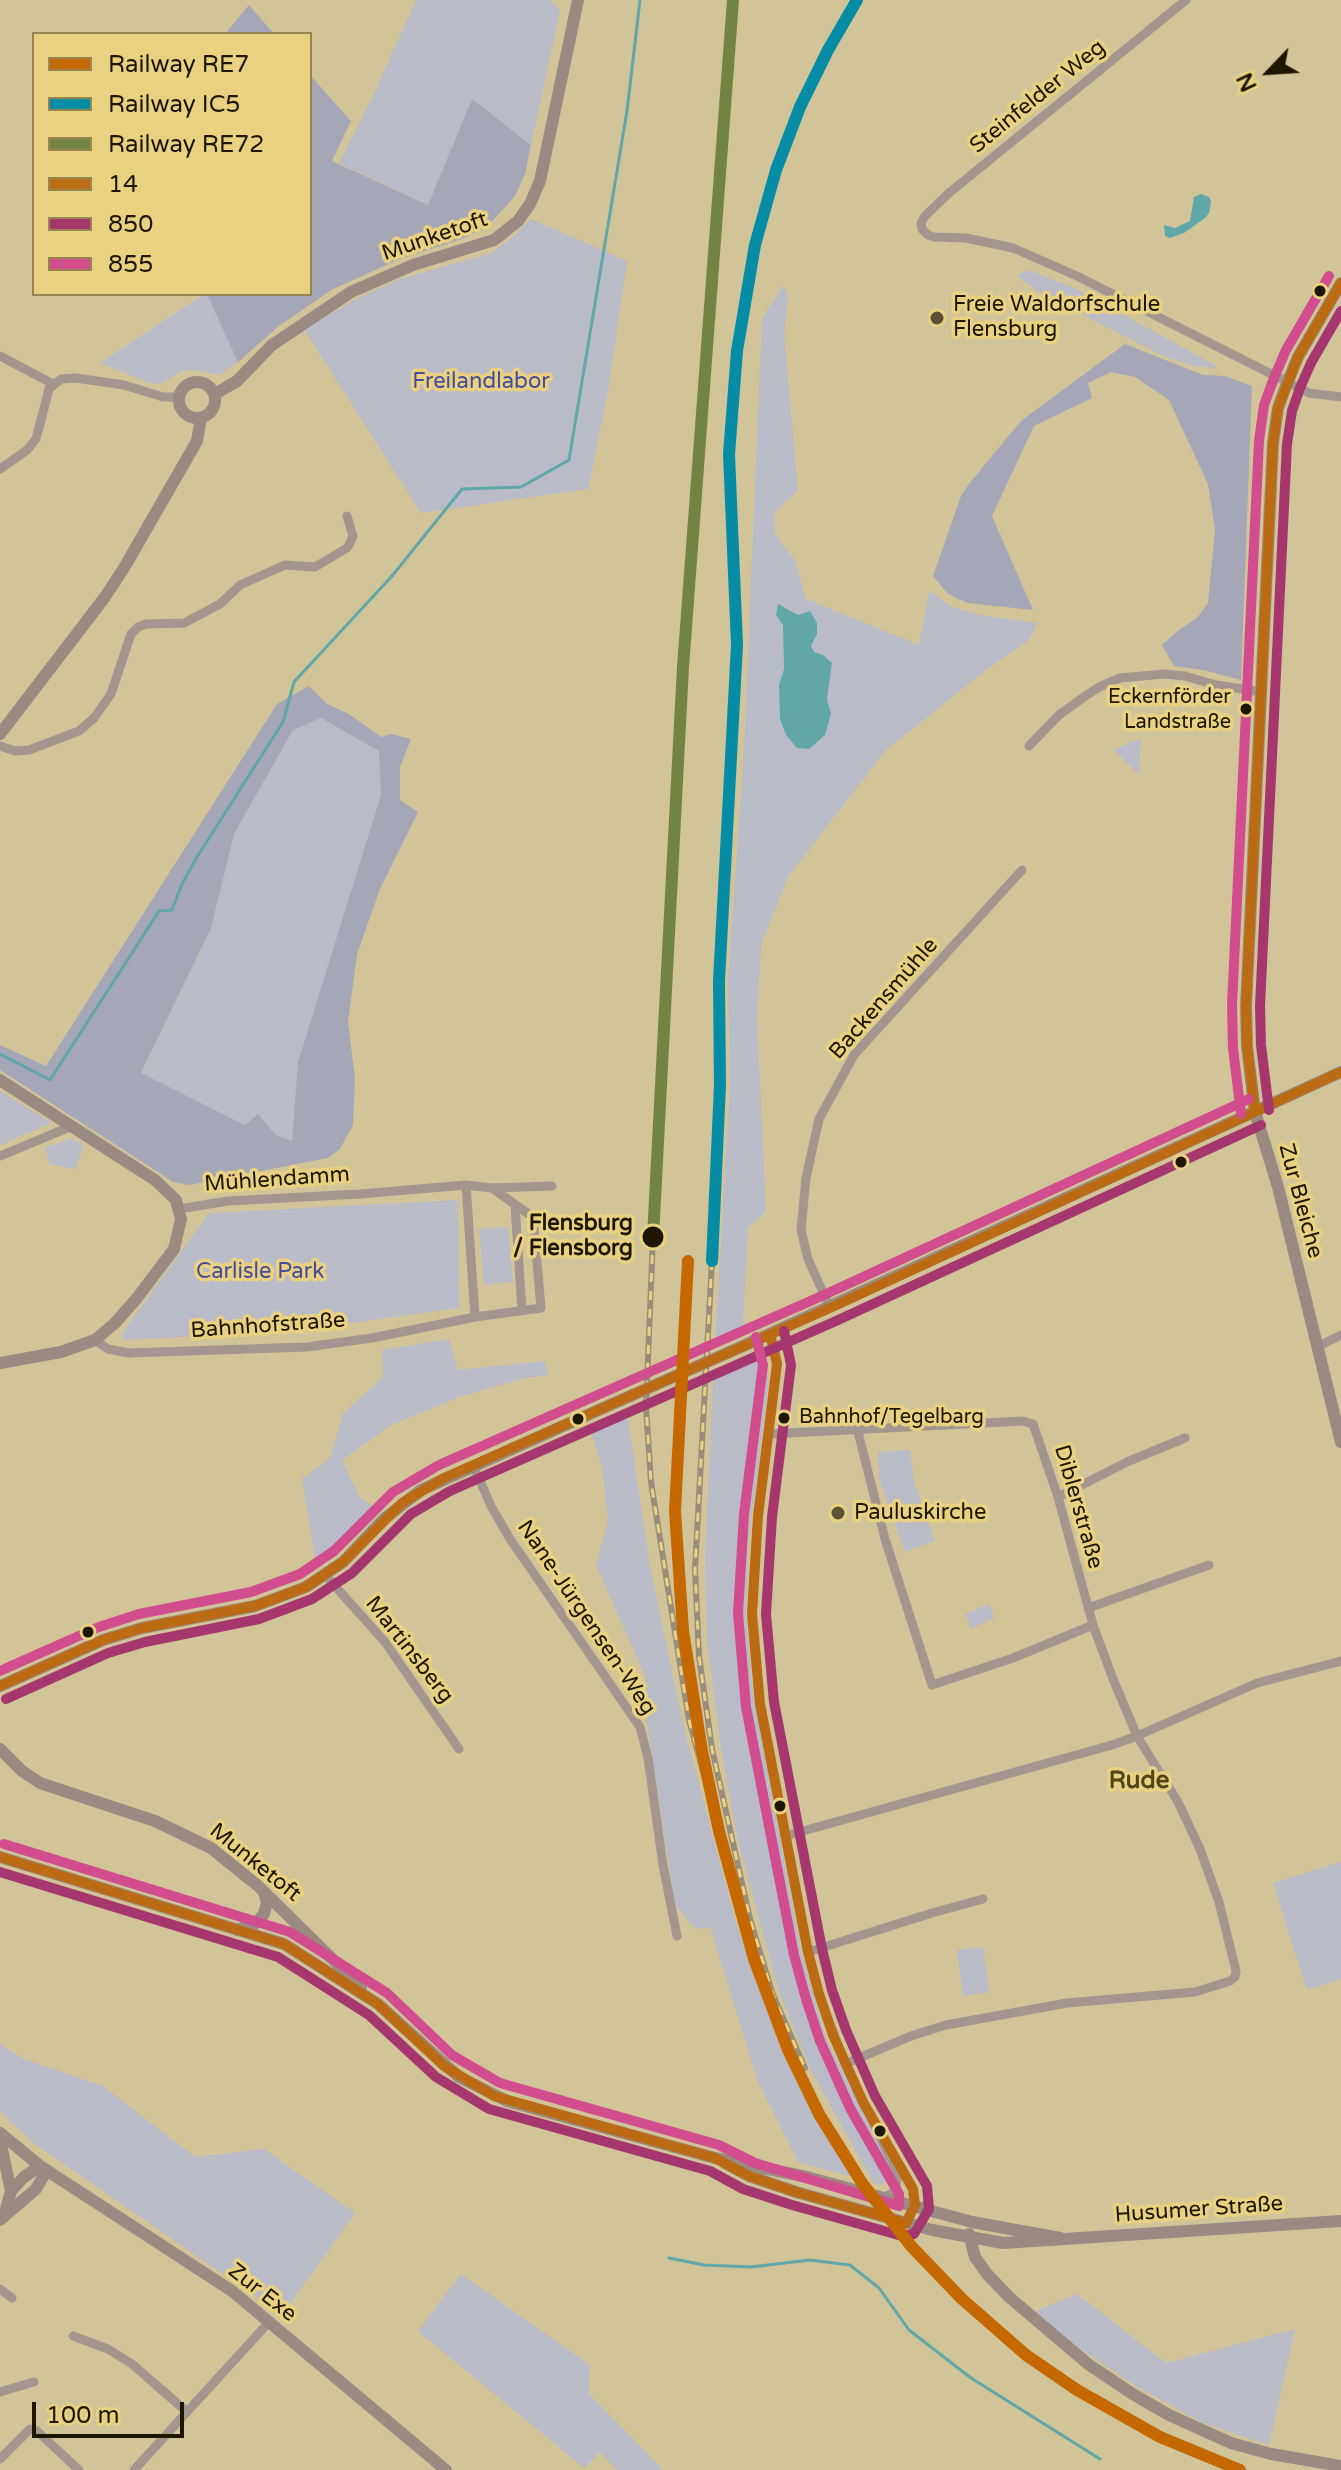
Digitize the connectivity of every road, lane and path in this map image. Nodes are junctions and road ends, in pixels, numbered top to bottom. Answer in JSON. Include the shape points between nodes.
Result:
{"nodes":[{"id":1,"x":578,"y":0,"type":"edge"},
{"id":2,"x":1186,"y":0,"type":"edge"},
{"id":3,"x":1341,"y":283,"type":"edge"},
{"id":4,"x":0,"y":356,"type":"edge"},
{"id":5,"x":1287,"y":383,"type":"junction"},
{"id":6,"x":53,"y":384,"type":"junction"},
{"id":7,"x":215,"y":394,"type":"junction"},
{"id":8,"x":180,"y":397,"type":"junction"},
{"id":9,"x":1341,"y":397,"type":"edge"},
{"id":10,"x":201,"y":418,"type":"junction"},
{"id":11,"x":0,"y":469,"type":"edge"},
{"id":12,"x":347,"y":516,"type":"dead end"},
{"id":13,"x":1262,"y":692,"type":"junction"},
{"id":14,"x":0,"y":734,"type":"edge"},
{"id":15,"x":0,"y":746,"type":"edge"},
{"id":16,"x":1029,"y":746,"type":"dead end"},
{"id":17,"x":1022,"y":870,"type":"dead end"},
{"id":18,"x":1341,"y":1072,"type":"edge"},
{"id":19,"x":0,"y":1080,"type":"edge"},
{"id":20,"x":1255,"y":1112,"type":"junction"},
{"id":21,"x":72,"y":1126,"type":"junction"},
{"id":22,"x":0,"y":1156,"type":"edge"},
{"id":23,"x":466,"y":1185,"type":"junction"},
{"id":24,"x":552,"y":1186,"type":"dead end"},
{"id":25,"x":492,"y":1188,"type":"junction"},
{"id":26,"x":515,"y":1205,"type":"junction"},
{"id":27,"x":179,"y":1209,"type":"junction"},
{"id":28,"x":830,"y":1308,"type":"junction"},
{"id":29,"x":522,"y":1310,"type":"junction"},
{"id":30,"x":475,"y":1317,"type":"junction"},
{"id":31,"x":770,"y":1334,"type":"junction"},
{"id":32,"x":1341,"y":1335,"type":"edge"},
{"id":33,"x":95,"y":1340,"type":"junction"},
{"id":34,"x":1317,"y":1347,"type":"junction"},
{"id":35,"x":0,"y":1363,"type":"edge"},
{"id":36,"x":857,"y":1428,"type":"junction"},
{"id":37,"x":770,"y":1434,"type":"junction"},
{"id":38,"x":1185,"y":1438,"type":"dead end"},
{"id":39,"x":1341,"y":1442,"type":"edge"},
{"id":40,"x":474,"y":1467,"type":"junction"},
{"id":41,"x":1058,"y":1497,"type":"junction"},
{"id":42,"x":1209,"y":1565,"type":"dead end"},
{"id":43,"x":326,"y":1576,"type":"junction"},
{"id":44,"x":1088,"y":1608,"type":"junction"},
{"id":45,"x":1093,"y":1625,"type":"junction"},
{"id":46,"x":1341,"y":1661,"type":"edge"},
{"id":47,"x":0,"y":1686,"type":"edge"},
{"id":48,"x":1137,"y":1736,"type":"junction"},
{"id":49,"x":0,"y":1749,"type":"edge"},
{"id":50,"x":459,"y":1749,"type":"dead end"},
{"id":51,"x":785,"y":1836,"type":"junction"},
{"id":52,"x":4,"y":1858,"type":"edge"},
{"id":53,"x":264,"y":1892,"type":"junction"},
{"id":54,"x":983,"y":1899,"type":"dead end"},
{"id":55,"x":237,"y":1930,"type":"junction"},
{"id":56,"x":677,"y":1936,"type":"dead end"},
{"id":57,"x":808,"y":1952,"type":"junction"},
{"id":58,"x":378,"y":2004,"type":"junction"},
{"id":59,"x":845,"y":2064,"type":"junction"},
{"id":60,"x":0,"y":2133,"type":"edge"},
{"id":61,"x":0,"y":2140,"type":"edge"},
{"id":62,"x":884,"y":2142,"type":"junction"},
{"id":63,"x":715,"y":2158,"type":"junction"},
{"id":64,"x":43,"y":2168,"type":"junction"},
{"id":65,"x":11,"y":2191,"type":"junction"},
{"id":66,"x":884,"y":2198,"type":"junction"},
{"id":67,"x":915,"y":2205,"type":"junction"},
{"id":68,"x":2,"y":2217,"type":"edge"},
{"id":69,"x":1341,"y":2221,"type":"edge"},
{"id":70,"x":972,"y":2222,"type":"junction"},
{"id":71,"x":906,"y":2223,"type":"junction"},
{"id":72,"x":1060,"y":2238,"type":"junction"},
{"id":73,"x":969,"y":2239,"type":"junction"},
{"id":74,"x":0,"y":2289,"type":"edge"},
{"id":75,"x":12,"y":2298,"type":"dead end"},
{"id":76,"x":269,"y":2322,"type":"junction"},
{"id":77,"x":73,"y":2336,"type":"dead end"},
{"id":78,"x":34,"y":2382,"type":"dead end"},
{"id":79,"x":0,"y":2392,"type":"edge"},
{"id":80,"x":186,"y":2411,"type":"junction"},
{"id":81,"x":0,"y":2459,"type":"edge"},
{"id":82,"x":1341,"y":2466,"type":"edge"},
{"id":83,"x":79,"y":2470,"type":"edge"},
{"id":84,"x":134,"y":2470,"type":"edge"},
{"id":85,"x":446,"y":2470,"type":"edge"}],
"edges":[{"from":1,"to":7,"type":"main road","name":"Munketoft","via":[[540,181],[518,221],[494,240],[413,265],[351,292],[272,345],[237,381]]},
{"from":2,"to":5,"type":"street","name":"Steinfelder Weg","via":[[949,193],[925,216],[922,229],[934,237],[1013,248]]},
{"from":3,"to":5,"type":"main road"},
{"from":4,"to":6,"type":"street"},
{"from":5,"to":9,"type":"street","via":[[1309,393]]},
{"from":5,"to":13,"type":"main road","via":[[1273,443]]},
{"from":6,"to":8,"type":"street","via":[[76,378]]},
{"from":6,"to":11,"type":"street","via":[[36,439]]},
{"from":7,"to":8,"type":"main road","via":[[198,382],[186,386]]},
{"from":7,"to":10,"type":"main road","name":"Munketoft","via":[[214,408]]},
{"from":8,"to":10,"type":"main road","via":[[185,413]]},
{"from":10,"to":14,"type":"main road","name":"Munketoft","via":[[197,441],[124,568]]},
{"from":12,"to":15,"type":"street","via":[[353,536],[347,548],[315,567],[285,565],[240,585],[220,604],[184,623],[146,624],[131,634],[111,694],[79,731],[29,750]]},
{"from":13,"to":16,"type":"street","via":[[1174,675],[1120,678],[1059,715]]},
{"from":13,"to":20,"type":"main road","via":[[1246,1003]]},
{"from":17,"to":28,"type":"street","name":"Backensmühle","via":[[854,1055],[819,1119],[801,1230]]},
{"from":18,"to":20,"type":"main road"},
{"from":19,"to":21,"type":"main road","name":"Mühlendamm"},
{"from":20,"to":28,"type":"main road"},
{"from":20,"to":34,"type":"main road","name":"Zur Bleiche"},
{"from":21,"to":22,"type":"street"},
{"from":21,"to":27,"type":"main road","name":"Mühlendamm","via":[[155,1180]]},
{"from":23,"to":25,"type":"street","name":"Mühlendamm"},
{"from":23,"to":27,"type":"street","name":"Mühlendamm"},
{"from":23,"to":30,"type":"street"},
{"from":24,"to":25,"type":"street","name":"Mühlendamm"},
{"from":25,"to":26,"type":"street"},
{"from":26,"to":29,"type":"street"},
{"from":26,"to":29,"type":"street","name":"Bahnhofstraße","via":[[533,1217],[541,1308]]},
{"from":27,"to":33,"type":"main road","via":[[174,1249],[137,1298]]},
{"from":28,"to":31,"type":"main road"},
{"from":29,"to":30,"type":"street","name":"Bahnhofstraße"},
{"from":30,"to":33,"type":"street","name":"Bahnhofstraße","via":[[307,1347],[129,1353]]},
{"from":31,"to":37,"type":"street","via":[[777,1364]]},
{"from":31,"to":40,"type":"main road","bridge":true},
{"from":32,"to":34,"type":"street"},
{"from":33,"to":35,"type":"main road"},
{"from":34,"to":39,"type":"main road","name":"Zur Bleiche"},
{"from":36,"to":37,"type":"street","name":"Diblerstraße"},
{"from":36,"to":41,"type":"street","name":"Diblerstraße","via":[[1033,1424]]},
{"from":36,"to":45,"type":"street","via":[[885,1539],[932,1685]]},
{"from":37,"to":51,"type":"street","via":[[752,1614],[760,1704]]},
{"from":38,"to":41,"type":"street"},
{"from":40,"to":43,"type":"main road","via":[[402,1503]]},
{"from":40,"to":56,"type":"street","name":"Nane-Jürgensen-Weg","via":[[510,1539],[640,1727]]},
{"from":41,"to":44,"type":"street","name":"Diblerstraße"},
{"from":42,"to":44,"type":"street"},
{"from":43,"to":47,"type":"main road","via":[[255,1606],[103,1640]]},
{"from":43,"to":50,"type":"street","name":"Martinsberg","via":[[385,1642]]},
{"from":44,"to":45,"type":"street","name":"Diblerstraße"},
{"from":45,"to":48,"type":"street","name":"Diblerstraße"},
{"from":46,"to":48,"type":"street","via":[[1257,1683]]},
{"from":48,"to":51,"type":"street"},
{"from":48,"to":59,"type":"street","name":"Diblerstraße","via":[[1200,1849],[1219,1902],[1235,1977],[1195,1992],[1067,2003],[946,2025]]},
{"from":49,"to":53,"type":"main road","name":"Munketoft","via":[[40,1783],[184,1833]]},
{"from":51,"to":57,"type":"street"},
{"from":52,"to":55,"type":"main road","name":"Husumer Straße"},
{"from":53,"to":55,"type":"main road","via":[[264,1914]]},
{"from":53,"to":58,"type":"main road","name":"Munketoft"},
{"from":54,"to":57,"type":"street"},
{"from":55,"to":58,"type":"main road","name":"Husumer Straße","via":[[284,1944]]},
{"from":57,"to":59,"type":"street"},
{"from":58,"to":63,"type":"main road","name":"Husumer Straße","via":[[444,2066],[494,2096]]},
{"from":59,"to":62,"type":"street"},
{"from":60,"to":64,"type":"main road","name":"Zur Exe"},
{"from":61,"to":65,"type":"main road"},
{"from":62,"to":66,"type":"street","via":[[898,2174],[895,2191]]},
{"from":62,"to":67,"type":"street","via":[[913,2189]]},
{"from":63,"to":66,"type":"main road","name":"Husumer Straße"},
{"from":63,"to":71,"type":"main road","name":"Husumer Straße","via":[[749,2176]]},
{"from":64,"to":65,"type":"main road"},
{"from":64,"to":68,"type":"main road","via":[[36,2189]]},
{"from":64,"to":76,"type":"main road","name":"Zur Exe","via":[[232,2291]]},
{"from":65,"to":68,"type":"main road"},
{"from":66,"to":67,"type":"main road","name":"Husumer Straße"},
{"from":67,"to":70,"type":"main road","name":"Husumer Straße"},
{"from":67,"to":71,"type":"street"},
{"from":69,"to":72,"type":"main road","name":"Husumer Straße"},
{"from":70,"to":72,"type":"main road","name":"Husumer Straße"},
{"from":70,"to":73,"type":"main road"},
{"from":71,"to":73,"type":"main road","name":"Husumer Straße"},
{"from":72,"to":73,"type":"main road","name":"Husumer Straße","via":[[1014,2243]]},
{"from":73,"to":82,"type":"main road","via":[[975,2257],[1009,2297],[1131,2393],[1231,2443]]},
{"from":74,"to":75,"type":"street"},
{"from":76,"to":80,"type":"street"},
{"from":76,"to":85,"type":"main road","name":"Zur Exe"},
{"from":77,"to":80,"type":"street","via":[[132,2364]]},
{"from":78,"to":79,"type":"street"},
{"from":80,"to":84,"type":"street"},
{"from":81,"to":83,"type":"street","via":[[30,2429]]}]}
